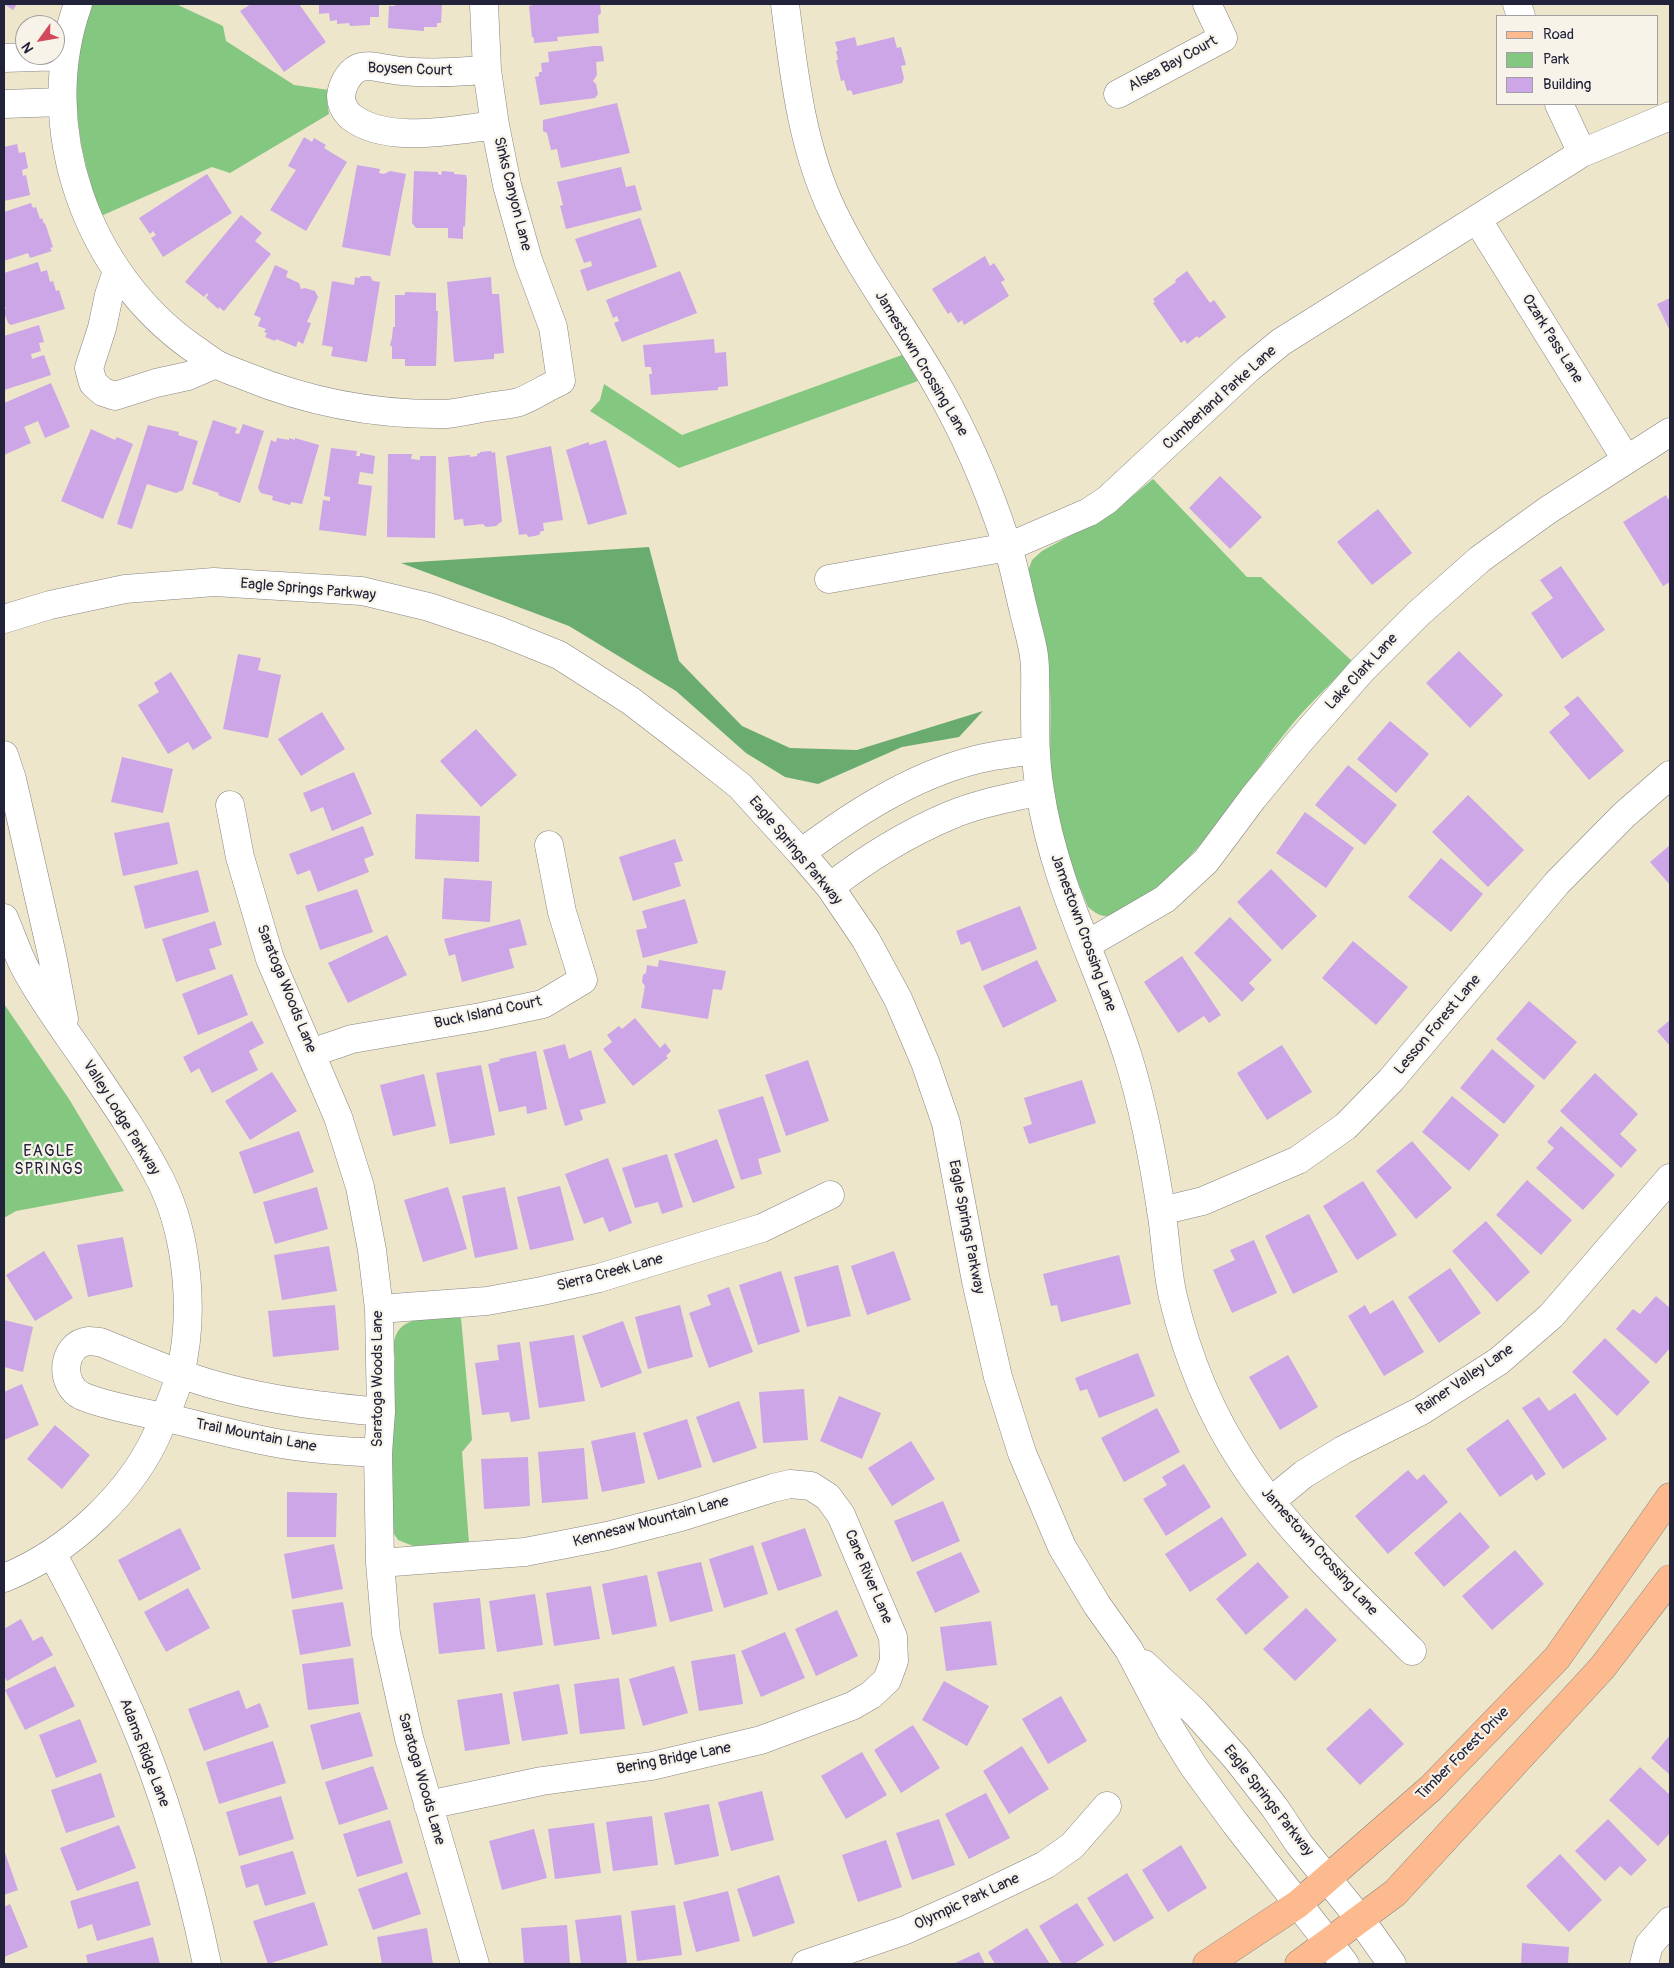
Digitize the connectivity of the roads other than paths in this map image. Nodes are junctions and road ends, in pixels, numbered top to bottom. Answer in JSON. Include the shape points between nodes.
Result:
{"nodes":[{"id":1,"x":78,"y":4,"type":"edge"},
{"id":2,"x":484,"y":4,"type":"edge"},
{"id":3,"x":785,"y":4,"type":"edge"},
{"id":4,"x":1207,"y":4,"type":"edge"},
{"id":5,"x":65,"y":56,"type":"edge"},
{"id":6,"x":64,"y":65,"type":"edge"},
{"id":7,"x":487,"y":70,"type":"junction"},
{"id":8,"x":1118,"y":94,"type":"dead end"},
{"id":9,"x":62,"y":102,"type":"junction"},
{"id":10,"x":4,"y":104,"type":"edge"},
{"id":11,"x":1559,"y":105,"type":"edge"},
{"id":12,"x":1670,"y":116,"type":"edge"},
{"id":13,"x":495,"y":125,"type":"junction"},
{"id":14,"x":1582,"y":153,"type":"junction"},
{"id":15,"x":1477,"y":220,"type":"junction"},
{"id":16,"x":117,"y":272,"type":"junction"},
{"id":17,"x":216,"y":364,"type":"junction"},
{"id":18,"x":1670,"y":432,"type":"edge"},
{"id":19,"x":1626,"y":459,"type":"junction"},
{"id":20,"x":1008,"y":547,"type":"junction"},
{"id":21,"x":829,"y":579,"type":"dead end"},
{"id":22,"x":4,"y":619,"type":"edge"},
{"id":23,"x":1035,"y":750,"type":"junction"},
{"id":24,"x":4,"y":755,"type":"edge"},
{"id":25,"x":1670,"y":775,"type":"edge"},
{"id":26,"x":1040,"y":791,"type":"junction"},
{"id":27,"x":230,"y":805,"type":"dead end"},
{"id":28,"x":549,"y":845,"type":"dead end"},
{"id":29,"x":802,"y":853,"type":"junction"},
{"id":30,"x":830,"y":887,"type":"junction"},
{"id":31,"x":4,"y":918,"type":"edge"},
{"id":32,"x":1086,"y":945,"type":"junction"},
{"id":33,"x":67,"y":1033,"type":"junction"},
{"id":34,"x":311,"y":1053,"type":"junction"},
{"id":35,"x":1670,"y":1178,"type":"edge"},
{"id":36,"x":830,"y":1195,"type":"dead end"},
{"id":37,"x":1161,"y":1211,"type":"junction"},
{"id":38,"x":379,"y":1310,"type":"junction"},
{"id":39,"x":180,"y":1374,"type":"junction"},
{"id":40,"x":381,"y":1412,"type":"junction"},
{"id":41,"x":165,"y":1417,"type":"junction"},
{"id":42,"x":378,"y":1453,"type":"junction"},
{"id":43,"x":828,"y":1497,"type":"joint"},
{"id":44,"x":1271,"y":1501,"type":"junction"},
{"id":45,"x":1668,"y":1504,"type":"edge"},
{"id":46,"x":52,"y":1553,"type":"junction"},
{"id":47,"x":380,"y":1563,"type":"junction"},
{"id":48,"x":4,"y":1578,"type":"edge"},
{"id":49,"x":1670,"y":1579,"type":"edge"},
{"id":50,"x":1129,"y":1650,"type":"junction"},
{"id":51,"x":1412,"y":1651,"type":"dead end"},
{"id":52,"x":894,"y":1661,"type":"joint"},
{"id":53,"x":428,"y":1806,"type":"junction"},
{"id":54,"x":1107,"y":1806,"type":"dead end"},
{"id":55,"x":1329,"y":1878,"type":"junction"},
{"id":56,"x":1298,"y":1904,"type":"junction"},
{"id":57,"x":1360,"y":1919,"type":"junction"},
{"id":58,"x":1670,"y":1921,"type":"edge"},
{"id":59,"x":1328,"y":1943,"type":"junction"},
{"id":60,"x":835,"y":1960,"type":"edge"},
{"id":61,"x":207,"y":1964,"type":"edge"},
{"id":62,"x":475,"y":1964,"type":"edge"},
{"id":63,"x":806,"y":1964,"type":"edge"},
{"id":64,"x":1207,"y":1964,"type":"edge"},
{"id":65,"x":1299,"y":1964,"type":"edge"},
{"id":66,"x":1345,"y":1964,"type":"edge"},
{"id":67,"x":1392,"y":1964,"type":"edge"},
{"id":68,"x":1644,"y":1964,"type":"edge"}],
"edges":[{"from":1,"to":5,"type":"street"},
{"from":2,"to":7,"type":"street","name":"Sinks Canyon Lane"},
{"from":3,"to":20,"type":"street","name":"Jamestown Crossing Lane","via":[[795,83],[810,148],[832,210],[862,266],[964,434]]},
{"from":4,"to":8,"type":"street","name":"Alsea Bay Court","via":[[1223,38]]},
{"from":6,"to":9,"type":"street"},
{"from":7,"to":13,"type":"street","name":"Sinks Canyon Lane"},
{"from":7,"to":13,"type":"street","name":"Boysen Court","via":[[402,72],[359,68],[347,78],[341,102],[347,113],[374,129],[413,134]]},
{"from":9,"to":10,"type":"street"},
{"from":9,"to":16,"type":"street","via":[[67,147],[77,191]]},
{"from":11,"to":14,"type":"street"},
{"from":12,"to":14,"type":"street","name":"Cumberland Parke Lane"},
{"from":13,"to":17,"type":"street","name":"Sinks Canyon Lane","via":[[507,185],[528,260],[553,327],[560,381],[519,402],[448,414],[389,411],[323,401],[269,386]]},
{"from":14,"to":15,"type":"street","name":"Cumberland Parke Lane"},
{"from":15,"to":19,"type":"street","name":"Ozark Pass Lane"},
{"from":15,"to":20,"type":"street","name":"Cumberland Parke Lane","via":[[1281,342],[1248,368],[1107,500],[1089,512]]},
{"from":16,"to":17,"type":"street","via":[[175,336]]},
{"from":16,"to":17,"type":"street","via":[[89,368],[93,383],[103,392],[115,396],[188,376]]},
{"from":18,"to":19,"type":"street","name":"Lake Clark Lane"},
{"from":19,"to":32,"type":"street","name":"Lake Clark Lane","via":[[1480,558],[1362,670],[1253,798],[1206,860],[1165,899]]},
{"from":20,"to":21,"type":"street","name":"Cumberland Parke Lane"},
{"from":20,"to":23,"type":"street","name":"Jamestown Crossing Lane","via":[[1034,656]]},
{"from":22,"to":29,"type":"street","name":"Eagle Springs Parkway","via":[[50,605],[125,589],[214,582],[362,591],[430,607],[559,655],[631,701],[740,786]]},
{"from":23,"to":26,"type":"street","name":"Jamestown Crossing Lane"},
{"from":23,"to":29,"type":"street","via":[[976,760],[933,774],[874,804]]},
{"from":24,"to":33,"type":"street","name":"Valley Lodge Parkway","via":[[52,955]]},
{"from":25,"to":37,"type":"street","name":"Lesson Forest Lane","via":[[1624,815],[1557,883],[1391,1080],[1346,1126],[1298,1160],[1203,1201]]},
{"from":26,"to":30,"type":"street","via":[[988,802],[951,815],[900,841]]},
{"from":26,"to":32,"type":"street","name":"Jamestown Crossing Lane","via":[[1050,844]]},
{"from":27,"to":34,"type":"street","name":"Saratoga Woods Lane","via":[[240,857],[270,959]]},
{"from":28,"to":34,"type":"street","name":"Buck Island Court","via":[[562,912],[584,980],[543,1004],[352,1039]]},
{"from":29,"to":30,"type":"street","name":"Eagle Springs Parkway"},
{"from":30,"to":50,"type":"street","name":"Eagle Springs Parkway","via":[[866,940],[898,999],[946,1123],[998,1377],[1022,1453],[1062,1547]]},
{"from":31,"to":33,"type":"street","name":"Valley Lodge Parkway","via":[[25,968]]},
{"from":32,"to":37,"type":"street","name":"Jamestown Crossing Lane","via":[[1129,1060]]},
{"from":33,"to":39,"type":"street","name":"Valley Lodge Parkway","via":[[131,1128],[161,1182],[179,1232],[187,1285],[186,1338]]},
{"from":34,"to":38,"type":"street","name":"Saratoga Woods Lane","via":[[338,1117],[360,1187]]},
{"from":35,"to":44,"type":"street","name":"Rainer Valley Lane","via":[[1551,1316],[1499,1361],[1421,1411],[1343,1450],[1304,1474]]},
{"from":36,"to":38,"type":"street","name":"Sierra Creek Lane","via":[[762,1228],[599,1278],[487,1301]]},
{"from":37,"to":44,"type":"street","name":"Jamestown Crossing Lane","via":[[1173,1294],[1192,1362],[1216,1418],[1243,1464]]},
{"from":38,"to":40,"type":"street","name":"Saratoga Woods Lane"},
{"from":39,"to":40,"type":"street","via":[[280,1400]]},
{"from":39,"to":41,"type":"street","name":"Valley Lodge Parkway"},
{"from":39,"to":41,"type":"street","name":"Trail Mountain Lane","via":[[100,1342],[88,1341],[76,1346],[69,1355],[65,1367],[67,1378],[81,1395]]},
{"from":40,"to":42,"type":"street","name":"Saratoga Woods Lane"},
{"from":41,"to":42,"type":"street","name":"Trail Mountain Lane","via":[[272,1442]]},
{"from":41,"to":46,"type":"street","name":"Valley Lodge Parkway","via":[[155,1441],[128,1482],[83,1529]]},
{"from":42,"to":47,"type":"street","name":"Saratoga Woods Lane"},
{"from":43,"to":47,"type":"street","name":"Kennesaw Mountain Lane","via":[[811,1486],[790,1484],[607,1536],[502,1555]]},
{"from":43,"to":52,"type":"street","name":"Cane River Lane","via":[[842,1515],[894,1637]]},
{"from":44,"to":51,"type":"street","name":"Jamestown Crossing Lane","via":[[1332,1570]]},
{"from":45,"to":55,"type":"main road","name":"Timber Forest Drive","via":[[1557,1658],[1431,1788]]},
{"from":46,"to":48,"type":"street","name":"Valley Lodge Parkway"},
{"from":46,"to":61,"type":"street","name":"Adams Ridge Lane","via":[[94,1632],[133,1719],[164,1804]]},
{"from":47,"to":53,"type":"street","name":"Saratoga Woods Lane","via":[[386,1634],[397,1690]]},
{"from":49,"to":57,"type":"main road","via":[[1602,1668],[1396,1893]]},
{"from":50,"to":55,"type":"street","name":"Eagle Springs Parkway","via":[[1196,1712]]},
{"from":50,"to":56,"type":"street","name":"Eagle Springs Parkway","via":[[1194,1767]]},
{"from":52,"to":53,"type":"street","name":"Bering Bridge Lane","via":[[887,1680],[871,1695],[852,1706],[760,1740],[652,1766],[542,1781]]},
{"from":53,"to":62,"type":"street","name":"Saratoga Woods Lane"},
{"from":54,"to":60,"type":"street","name":"Olympic Park Lane","via":[[1072,1846],[1045,1865]]},
{"from":55,"to":56,"type":"main road","name":"Timber Forest Drive"},
{"from":55,"to":57,"type":"street","name":"Eagle Springs Parkway"},
{"from":56,"to":59,"type":"street","name":"Eagle Springs Parkway"},
{"from":56,"to":64,"type":"main road","name":"Timber Forest Drive"},
{"from":57,"to":59,"type":"main road"},
{"from":57,"to":67,"type":"street","name":"Eagle Springs Parkway"},
{"from":58,"to":68,"type":"street","via":[[1649,1945]]},
{"from":59,"to":65,"type":"main road"},
{"from":59,"to":66,"type":"street","name":"Eagle Springs Parkway"},
{"from":60,"to":63,"type":"street","name":"Olympic Park Lane"}]}
